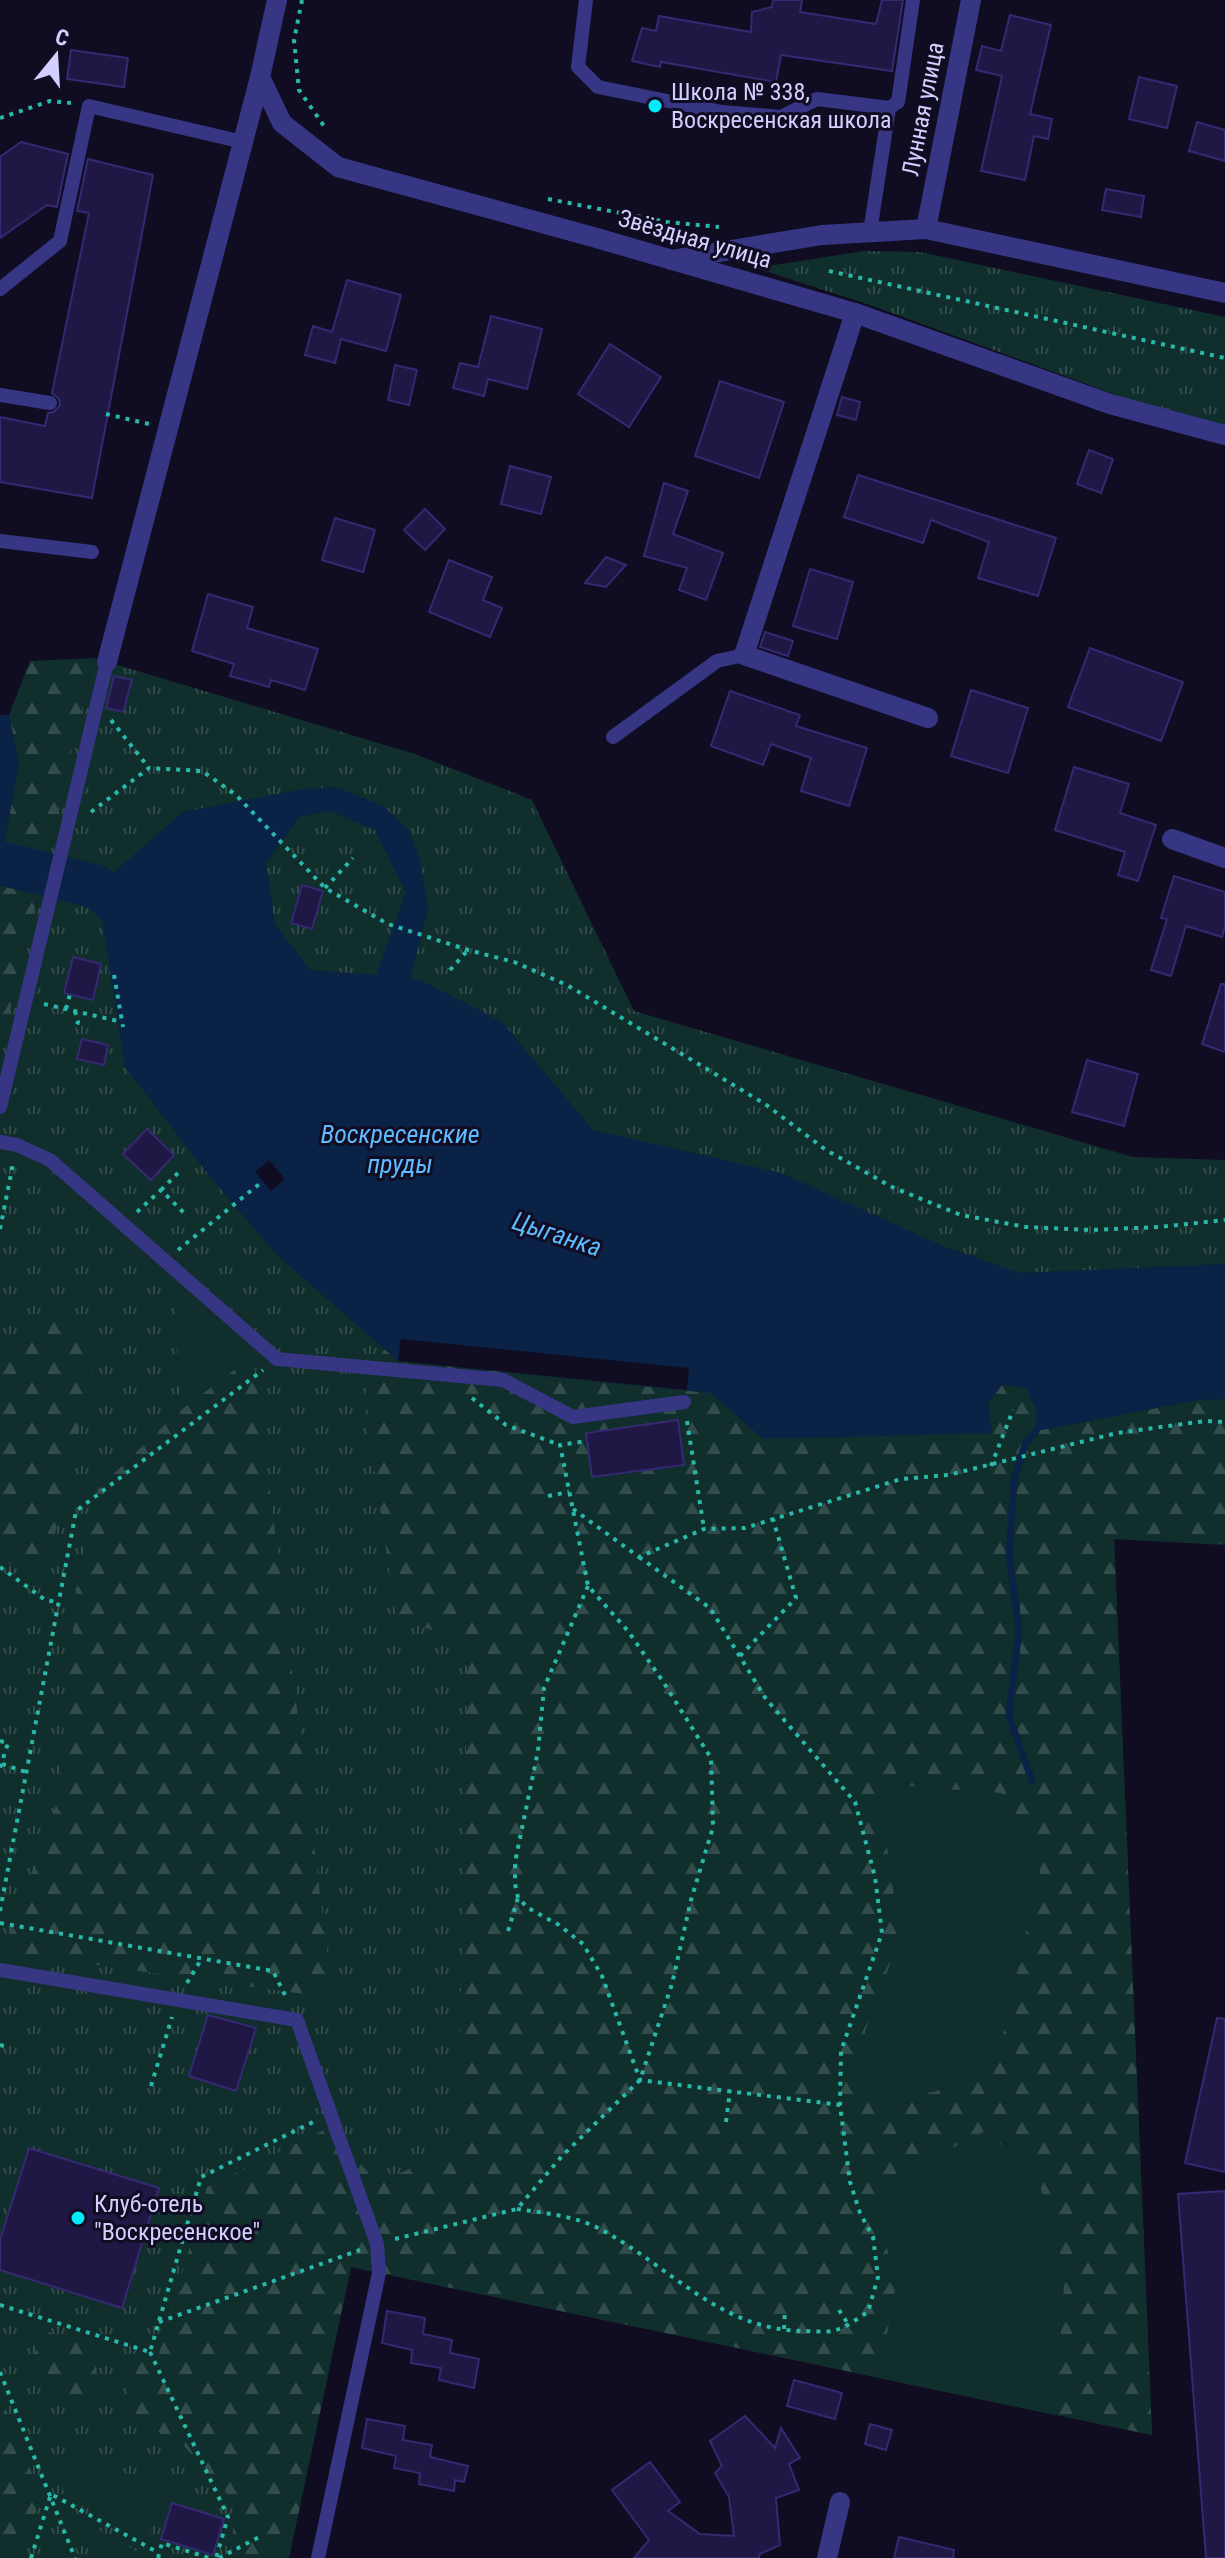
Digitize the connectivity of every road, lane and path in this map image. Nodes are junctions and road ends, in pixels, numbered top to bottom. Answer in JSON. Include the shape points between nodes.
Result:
{"nodes":[{"id":1,"x":277,"y":0,"type":"edge"},
{"id":2,"x":302,"y":0,"type":"edge"},
{"id":3,"x":586,"y":0,"type":"edge"},
{"id":4,"x":913,"y":0,"type":"edge"},
{"id":5,"x":971,"y":0,"type":"edge"},
{"id":6,"x":260,"y":77,"type":"junction"},
{"id":7,"x":89,"y":106,"type":"junction"},
{"id":8,"x":889,"y":108,"type":"junction"},
{"id":9,"x":0,"y":118,"type":"edge"},
{"id":10,"x":331,"y":136,"type":"dead end"},
{"id":11,"x":243,"y":142,"type":"junction"},
{"id":12,"x":539,"y":198,"type":"dead end"},
{"id":13,"x":719,"y":227,"type":"dead end"},
{"id":14,"x":926,"y":229,"type":"junction"},
{"id":15,"x":870,"y":232,"type":"junction"},
{"id":16,"x":671,"y":260,"type":"junction"},
{"id":17,"x":829,"y":271,"type":"dead end"},
{"id":18,"x":0,"y":289,"type":"edge"},
{"id":19,"x":1225,"y":293,"type":"edge"},
{"id":20,"x":855,"y":313,"type":"junction"},
{"id":21,"x":1225,"y":358,"type":"edge"},
{"id":22,"x":0,"y":395,"type":"edge"},
{"id":23,"x":50,"y":403,"type":"dead end"},
{"id":24,"x":106,"y":414,"type":"dead end"},
{"id":25,"x":167,"y":428,"type":"junction"},
{"id":26,"x":1225,"y":435,"type":"edge"},
{"id":27,"x":0,"y":541,"type":"edge"},
{"id":28,"x":92,"y":552,"type":"dead end"},
{"id":29,"x":744,"y":655,"type":"junction"},
{"id":30,"x":107,"y":662,"type":"joint"},
{"id":31,"x":928,"y":718,"type":"dead end"},
{"id":32,"x":105,"y":731,"type":"dead end"},
{"id":33,"x":613,"y":737,"type":"dead end"},
{"id":34,"x":149,"y":768,"type":"junction"},
{"id":35,"x":87,"y":802,"type":"dead end"},
{"id":36,"x":1172,"y":839,"type":"dead end"},
{"id":37,"x":353,"y":858,"type":"dead end"},
{"id":38,"x":1225,"y":858,"type":"edge"},
{"id":39,"x":325,"y":888,"type":"junction"},
{"id":40,"x":468,"y":950,"type":"junction"},
{"id":41,"x":450,"y":970,"type":"dead end"},
{"id":42,"x":114,"y":975,"type":"dead end"},
{"id":43,"x":70,"y":994,"type":"dead end"},
{"id":44,"x":26,"y":999,"type":"junction"},
{"id":45,"x":66,"y":1009,"type":"junction"},
{"id":46,"x":75,"y":1011,"type":"junction"},
{"id":47,"x":76,"y":1030,"type":"dead end"},
{"id":48,"x":0,"y":1107,"type":"edge"},
{"id":49,"x":0,"y":1142,"type":"edge"},
{"id":50,"x":17,"y":1145,"type":"junction"},
{"id":51,"x":182,"y":1169,"type":"dead end"},
{"id":52,"x":263,"y":1181,"type":"dead end"},
{"id":53,"x":161,"y":1190,"type":"junction"},
{"id":54,"x":184,"y":1213,"type":"dead end"},
{"id":55,"x":1225,"y":1220,"type":"edge"},
{"id":56,"x":124,"y":1226,"type":"junction"},
{"id":57,"x":0,"y":1229,"type":"edge"},
{"id":58,"x":164,"y":1261,"type":"junction"},
{"id":59,"x":277,"y":1359,"type":"junction"},
{"id":60,"x":444,"y":1375,"type":"junction"},
{"id":61,"x":684,"y":1402,"type":"joint"},
{"id":62,"x":1013,"y":1410,"type":"dead end"},
{"id":63,"x":1225,"y":1422,"type":"edge"},
{"id":64,"x":587,"y":1441,"type":"dead end"},
{"id":65,"x":560,"y":1445,"type":"junction"},
{"id":66,"x":991,"y":1466,"type":"junction"},
{"id":67,"x":569,"y":1492,"type":"junction"},
{"id":68,"x":548,"y":1496,"type":"dead end"},
{"id":69,"x":571,"y":1507,"type":"junction"},
{"id":70,"x":773,"y":1519,"type":"junction"},
{"id":71,"x":704,"y":1529,"type":"junction"},
{"id":72,"x":639,"y":1557,"type":"junction"},
{"id":73,"x":0,"y":1567,"type":"edge"},
{"id":74,"x":588,"y":1586,"type":"junction"},
{"id":75,"x":59,"y":1603,"type":"junction"},
{"id":76,"x":740,"y":1656,"type":"junction"},
{"id":77,"x":0,"y":1741,"type":"edge"},
{"id":78,"x":1,"y":1766,"type":"edge"},
{"id":79,"x":26,"y":1772,"type":"junction"},
{"id":80,"x":518,"y":1898,"type":"junction"},
{"id":81,"x":0,"y":1911,"type":"edge"},
{"id":82,"x":0,"y":1923,"type":"edge"},
{"id":83,"x":508,"y":1931,"type":"dead end"},
{"id":84,"x":0,"y":1970,"type":"edge"},
{"id":85,"x":297,"y":2020,"type":"junction"},
{"id":86,"x":640,"y":2080,"type":"junction"},
{"id":87,"x":730,"y":2091,"type":"junction"},
{"id":88,"x":840,"y":2105,"type":"junction"},
{"id":89,"x":332,"y":2113,"type":"junction"},
{"id":90,"x":726,"y":2122,"type":"dead end"},
{"id":91,"x":517,"y":2209,"type":"junction"},
{"id":92,"x":377,"y":2244,"type":"junction"},
{"id":93,"x":0,"y":2305,"type":"edge"},
{"id":94,"x":839,"y":2310,"type":"dead end"},
{"id":95,"x":785,"y":2311,"type":"dead end"},
{"id":96,"x":159,"y":2322,"type":"junction"},
{"id":97,"x":848,"y":2324,"type":"junction"},
{"id":98,"x":784,"y":2329,"type":"junction"},
{"id":99,"x":150,"y":2352,"type":"junction"},
{"id":100,"x":0,"y":2372,"type":"edge"},
{"id":101,"x":51,"y":2494,"type":"junction"},
{"id":102,"x":840,"y":2502,"type":"dead end"},
{"id":103,"x":263,"y":2535,"type":"dead end"},
{"id":104,"x":158,"y":2555,"type":"edge"},
{"id":105,"x":31,"y":2558,"type":"edge"},
{"id":106,"x":75,"y":2558,"type":"edge"},
{"id":107,"x":209,"y":2558,"type":"edge"},
{"id":108,"x":218,"y":2558,"type":"edge"},
{"id":109,"x":318,"y":2558,"type":"edge"},
{"id":110,"x":827,"y":2558,"type":"edge"}],
"edges":[{"from":1,"to":6,"type":"street"},
{"from":2,"to":10,"type":"path","via":[[294,40],[299,90]]},
{"from":3,"to":8,"type":"lane","via":[[578,67],[598,87],[722,112],[781,117],[817,99]]},
{"from":4,"to":8,"type":"lane","via":[[898,102]]},
{"from":5,"to":14,"type":"street","name":"Лунная улица"},
{"from":6,"to":11,"type":"street"},
{"from":6,"to":16,"type":"street","name":"Звёздная улица","via":[[282,123],[338,167]]},
{"from":7,"to":9,"type":"path","via":[[50,101]]},
{"from":7,"to":11,"type":"lane"},
{"from":7,"to":18,"type":"lane","via":[[60,241]]},
{"from":8,"to":15,"type":"lane"},
{"from":11,"to":25,"type":"street"},
{"from":12,"to":13,"type":"path"},
{"from":14,"to":15,"type":"street"},
{"from":14,"to":19,"type":"street"},
{"from":15,"to":16,"type":"street"},
{"from":16,"to":20,"type":"street","name":"Звёздная улица"},
{"from":17,"to":21,"type":"path"},
{"from":20,"to":26,"type":"street","name":"Звёздная улица","via":[[1110,404]]},
{"from":20,"to":29,"type":"street"},
{"from":22,"to":23,"type":"lane"},
{"from":24,"to":25,"type":"path"},
{"from":25,"to":30,"type":"street"},
{"from":27,"to":28,"type":"lane"},
{"from":29,"to":31,"type":"street"},
{"from":29,"to":33,"type":"lane","via":[[717,661]]},
{"from":30,"to":44,"type":"lane"},
{"from":32,"to":34,"type":"path","via":[[109,717]]},
{"from":34,"to":35,"type":"path","via":[[84,817]]},
{"from":34,"to":39,"type":"path","via":[[202,771],[236,795]]},
{"from":36,"to":38,"type":"street"},
{"from":37,"to":39,"type":"path"},
{"from":39,"to":40,"type":"path","via":[[388,924]]},
{"from":40,"to":41,"type":"path"},
{"from":40,"to":55,"type":"path","via":[[514,962],[567,985],[765,1104],[826,1150],[892,1187],[961,1215],[1026,1227],[1091,1230]]},
{"from":42,"to":46,"type":"path","via":[[122,1025]]},
{"from":43,"to":45,"type":"path"},
{"from":44,"to":45,"type":"path"},
{"from":44,"to":48,"type":"lane"},
{"from":45,"to":46,"type":"path"},
{"from":46,"to":47,"type":"path"},
{"from":49,"to":50,"type":"lane"},
{"from":50,"to":56,"type":"lane","via":[[50,1160]]},
{"from":50,"to":57,"type":"path"},
{"from":51,"to":53,"type":"path"},
{"from":52,"to":58,"type":"path"},
{"from":53,"to":54,"type":"path"},
{"from":53,"to":56,"type":"path"},
{"from":56,"to":58,"type":"lane"},
{"from":58,"to":59,"type":"lane"},
{"from":59,"to":60,"type":"lane"},
{"from":59,"to":75,"type":"path","via":[[76,1511]]},
{"from":60,"to":61,"type":"lane","via":[[503,1380],[573,1417]]},
{"from":60,"to":65,"type":"path","via":[[506,1425]]},
{"from":61,"to":71,"type":"path"},
{"from":62,"to":66,"type":"path"},
{"from":63,"to":66,"type":"path","via":[[1117,1433]]},
{"from":64,"to":65,"type":"path"},
{"from":65,"to":67,"type":"path"},
{"from":66,"to":70,"type":"path","via":[[901,1479]]},
{"from":67,"to":68,"type":"path"},
{"from":67,"to":69,"type":"path"},
{"from":69,"to":72,"type":"path"},
{"from":69,"to":74,"type":"path"},
{"from":70,"to":71,"type":"path","via":[[745,1528]]},
{"from":70,"to":76,"type":"path","via":[[796,1598]]},
{"from":71,"to":72,"type":"path"},
{"from":72,"to":76,"type":"path","via":[[710,1608]]},
{"from":73,"to":75,"type":"path","via":[[44,1599]]},
{"from":74,"to":80,"type":"path","via":[[544,1688],[538,1751],[515,1862]]},
{"from":74,"to":86,"type":"path","via":[[628,1631],[711,1758],[713,1827],[672,1984]]},
{"from":75,"to":79,"type":"path"},
{"from":76,"to":88,"type":"path","via":[[766,1699],[855,1802],[875,1877],[882,1933],[841,2051]]},
{"from":77,"to":78,"type":"path","via":[[8,1743]]},
{"from":78,"to":79,"type":"path"},
{"from":79,"to":81,"type":"path"},
{"from":80,"to":83,"type":"path"},
{"from":80,"to":86,"type":"path","via":[[583,1944],[602,1976]]},
{"from":82,"to":85,"type":"path","via":[[273,1971]]},
{"from":84,"to":85,"type":"lane"},
{"from":85,"to":89,"type":"lane"},
{"from":86,"to":87,"type":"path"},
{"from":86,"to":91,"type":"path","via":[[562,2156]]},
{"from":87,"to":88,"type":"path"},
{"from":87,"to":90,"type":"path"},
{"from":88,"to":97,"type":"path","via":[[850,2182],[873,2237],[878,2277],[868,2312]]},
{"from":89,"to":92,"type":"lane"},
{"from":89,"to":96,"type":"path","via":[[201,2177]]},
{"from":91,"to":92,"type":"path"},
{"from":91,"to":98,"type":"path","via":[[598,2227],[747,2323]]},
{"from":92,"to":96,"type":"path"},
{"from":92,"to":109,"type":"lane","via":[[379,2273]]},
{"from":93,"to":99,"type":"path"},
{"from":94,"to":97,"type":"path"},
{"from":95,"to":98,"type":"path"},
{"from":96,"to":99,"type":"path"},
{"from":97,"to":98,"type":"path","via":[[835,2331]]},
{"from":99,"to":108,"type":"path","via":[[228,2517]]},
{"from":100,"to":101,"type":"path"},
{"from":101,"to":104,"type":"path"},
{"from":101,"to":105,"type":"path"},
{"from":101,"to":106,"type":"path"},
{"from":102,"to":110,"type":"street"},
{"from":103,"to":108,"type":"path"},
{"from":104,"to":107,"type":"path","via":[[162,2543]]}]}
